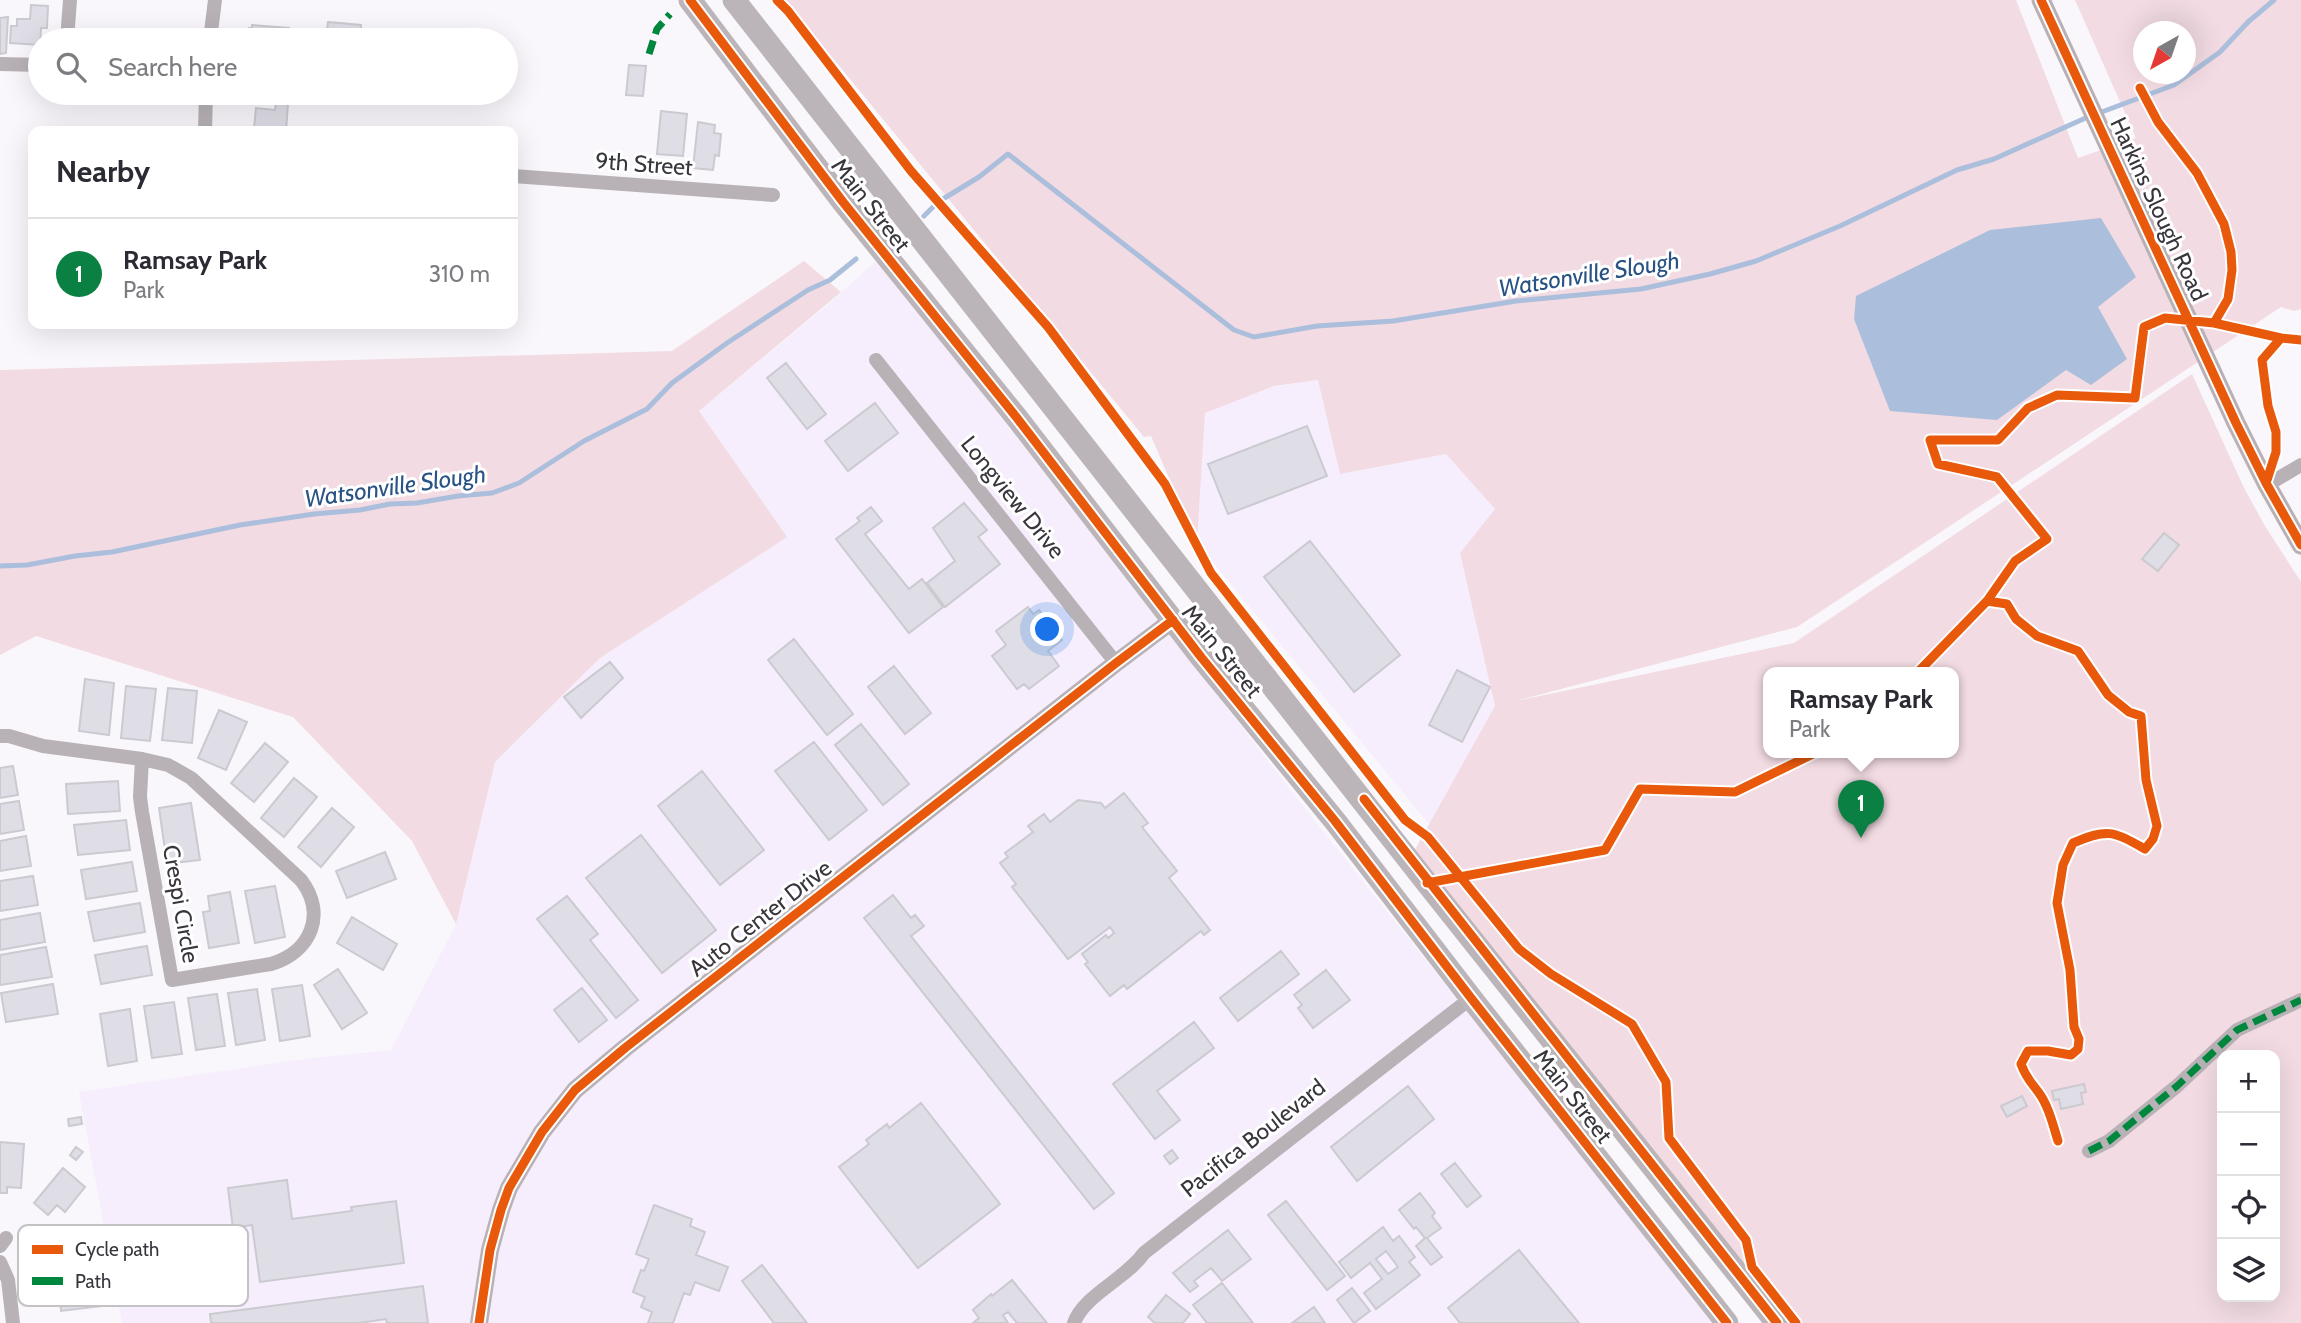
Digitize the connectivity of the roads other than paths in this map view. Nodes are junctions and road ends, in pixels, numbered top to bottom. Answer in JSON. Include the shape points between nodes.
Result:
{"nodes":[{"id":1,"x":69,"y":0,"type":"edge"},
{"id":2,"x":215,"y":0,"type":"edge"},
{"id":3,"x":690,"y":0,"type":"edge"},
{"id":4,"x":734,"y":0,"type":"edge"},
{"id":5,"x":2041,"y":0,"type":"edge"},
{"id":6,"x":68,"y":28,"type":"edge"},
{"id":7,"x":212,"y":28,"type":"edge"},
{"id":8,"x":0,"y":64,"type":"edge"},
{"id":9,"x":28,"y":65,"type":"edge"},
{"id":10,"x":206,"y":105,"type":"edge"},
{"id":11,"x":205,"y":126,"type":"edge"},
{"id":12,"x":518,"y":176,"type":"edge"},
{"id":13,"x":773,"y":195,"type":"dead end"},
{"id":14,"x":876,"y":359,"type":"dead end"},
{"id":15,"x":2301,"y":465,"type":"edge"},
{"id":16,"x":2267,"y":485,"type":"junction"},
{"id":17,"x":2301,"y":545,"type":"edge"},
{"id":18,"x":1204,"y":598,"type":"junction"},
{"id":19,"x":1173,"y":620,"type":"junction"},
{"id":20,"x":1116,"y":663,"type":"junction"},
{"id":21,"x":0,"y":736,"type":"edge"},
{"id":22,"x":142,"y":759,"type":"junction"},
{"id":23,"x":1471,"y":998,"type":"junction"},
{"id":24,"x":2301,"y":1000,"type":"edge"},
{"id":25,"x":2089,"y":1152,"type":"dead end"},
{"id":26,"x":0,"y":1262,"type":"edge"},
{"id":27,"x":13,"y":1323,"type":"edge"},
{"id":28,"x":480,"y":1323,"type":"edge"},
{"id":29,"x":1074,"y":1323,"type":"edge"},
{"id":30,"x":1727,"y":1323,"type":"edge"},
{"id":31,"x":1777,"y":1323,"type":"edge"}],
"edges":[{"from":1,"to":6,"type":"street"},
{"from":2,"to":7,"type":"street"},
{"from":3,"to":19,"type":"main road","name":"Main Street"},
{"from":4,"to":18,"type":"main road","name":"Main Street"},
{"from":5,"to":16,"type":"main road","name":"Harkins Slough Road"},
{"from":8,"to":9,"type":"street"},
{"from":10,"to":11,"type":"street"},
{"from":12,"to":13,"type":"street","name":"9th Street"},
{"from":14,"to":20,"type":"street","name":"Longview Drive"},
{"from":15,"to":16,"type":"street"},
{"from":16,"to":17,"type":"main road","name":"Harkins Slough Road"},
{"from":18,"to":19,"type":"main road","name":"Auto Center Drive"},
{"from":18,"to":31,"type":"main road","name":"Main Street"},
{"from":19,"to":20,"type":"street","name":"Auto Center Drive"},
{"from":19,"to":23,"type":"main road","name":"Main Street"},
{"from":20,"to":28,"type":"street","name":"Auto Center Drive","via":[[575,1090],[542,1132],[509,1188],[490,1250]]},
{"from":21,"to":22,"type":"street","name":"Crespi Circle"},
{"from":22,"to":22,"type":"street","name":"Crespi Circle","via":[[168,765],[191,778],[308,889],[314,920],[307,939],[293,954],[271,964],[172,981],[142,812]]},
{"from":23,"to":29,"type":"street","name":"Pacifica Boulevard","via":[[1144,1253],[1084,1306]]},
{"from":23,"to":30,"type":"main road","name":"Main Street"},
{"from":24,"to":25,"type":"street","via":[[2237,1030],[2177,1086]]},
{"from":26,"to":27,"type":"street","via":[[8,1280]]}]}
